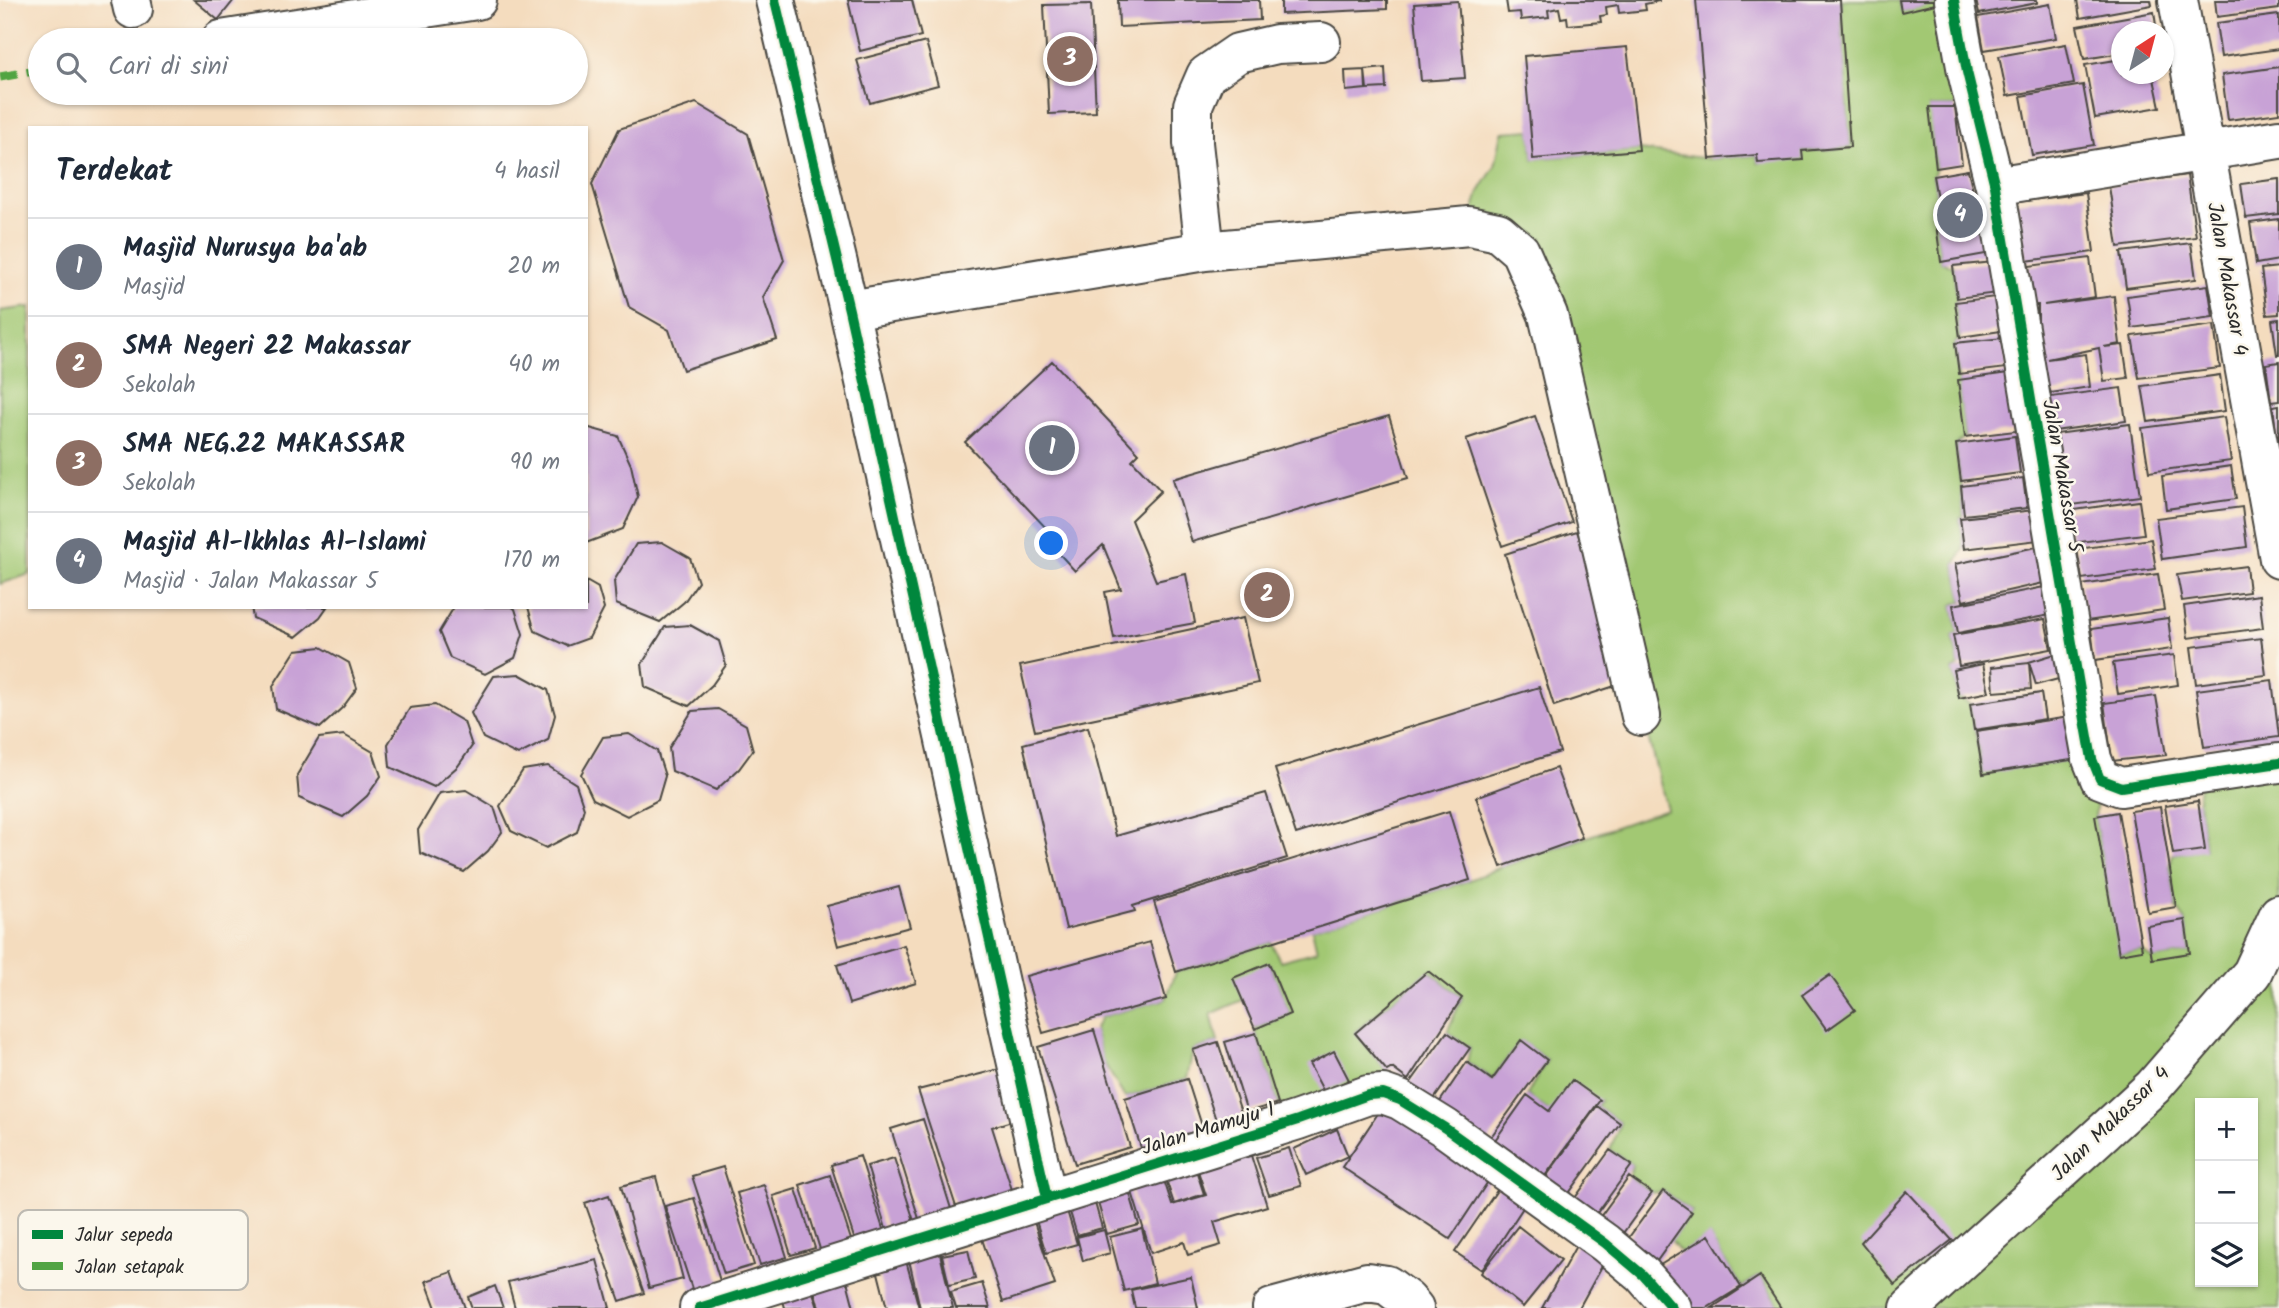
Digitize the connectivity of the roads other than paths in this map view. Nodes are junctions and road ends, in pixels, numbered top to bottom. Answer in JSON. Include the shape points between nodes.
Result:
{"nodes":[{"id":1,"x":477,"y":0,"type":"edge"},
{"id":2,"x":775,"y":0,"type":"edge"},
{"id":3,"x":1954,"y":0,"type":"edge"},
{"id":4,"x":2178,"y":0,"type":"edge"},
{"id":5,"x":297,"y":28,"type":"edge"},
{"id":6,"x":1321,"y":42,"type":"dead end"},
{"id":7,"x":2279,"y":139,"type":"edge"},
{"id":8,"x":2205,"y":152,"type":"junction"},
{"id":9,"x":1994,"y":186,"type":"junction"},
{"id":10,"x":1205,"y":251,"type":"junction"},
{"id":11,"x":849,"y":310,"type":"junction"},
{"id":12,"x":2279,"y":559,"type":"edge"},
{"id":13,"x":1641,"y":716,"type":"dead end"},
{"id":14,"x":2279,"y":764,"type":"edge"},
{"id":15,"x":2279,"y":914,"type":"edge"},
{"id":16,"x":1048,"y":1198,"type":"junction"},
{"id":17,"x":699,"y":1308,"type":"edge"},
{"id":18,"x":1272,"y":1308,"type":"edge"},
{"id":19,"x":1414,"y":1308,"type":"edge"},
{"id":20,"x":1672,"y":1308,"type":"edge"},
{"id":21,"x":1910,"y":1308,"type":"edge"}],
"edges":[{"from":1,"to":5,"type":"street"},
{"from":2,"to":11,"type":"street"},
{"from":3,"to":9,"type":"street","name":"Jalan Makassar 5"},
{"from":4,"to":8,"type":"street","name":"Jalan Makassar 4"},
{"from":6,"to":10,"type":"street","via":[[1277,44],[1238,53],[1206,75],[1193,105]]},
{"from":7,"to":8,"type":"street"},
{"from":8,"to":9,"type":"street"},
{"from":8,"to":12,"type":"street","name":"Jalan Makassar 4"},
{"from":9,"to":14,"type":"street","name":"Jalan Makassar 5","via":[[2087,733],[2100,779],[2121,787]]},
{"from":10,"to":11,"type":"street"},
{"from":10,"to":13,"type":"street","via":[[1469,226],[1499,232],[1520,251],[1548,315]]},
{"from":11,"to":16,"type":"street"},
{"from":15,"to":21,"type":"street","name":"Jalan Makassar 4","via":[[2252,973],[2152,1087]]},
{"from":16,"to":17,"type":"street","name":"Jalan Mamuju 1"},
{"from":16,"to":20,"type":"street","name":"Jalan Mamuju 1","via":[[1383,1094],[1445,1128],[1605,1243]]},
{"from":18,"to":19,"type":"street","via":[[1367,1282],[1387,1285]]}]}
